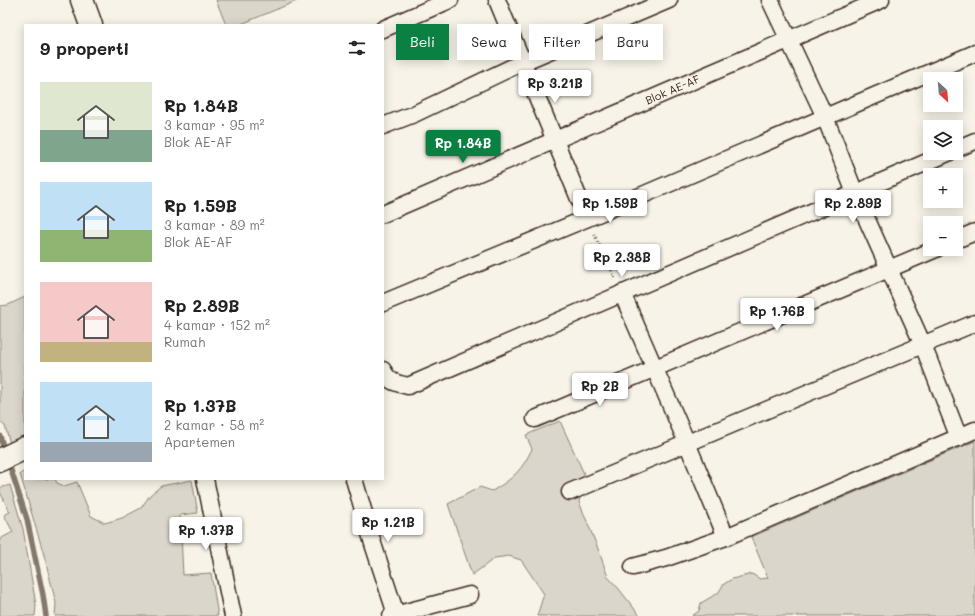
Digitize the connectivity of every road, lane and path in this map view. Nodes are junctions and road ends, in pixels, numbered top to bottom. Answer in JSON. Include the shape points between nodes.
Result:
{"nodes":[{"id":1,"x":82,"y":0,"type":"edge"},
{"id":2,"x":450,"y":0,"type":"edge"},
{"id":3,"x":497,"y":0,"type":"edge"},
{"id":4,"x":670,"y":0,"type":"edge"},
{"id":5,"x":770,"y":0,"type":"edge"},
{"id":6,"x":881,"y":0,"type":"edge"},
{"id":7,"x":92,"y":24,"type":"edge"},
{"id":8,"x":384,"y":29,"type":"edge"},
{"id":9,"x":789,"y":39,"type":"junction"},
{"id":10,"x":975,"y":53,"type":"edge"},
{"id":11,"x":523,"y":62,"type":"junction"},
{"id":12,"x":825,"y":117,"type":"junction"},
{"id":13,"x":384,"y":126,"type":"edge"},
{"id":14,"x":555,"y":139,"type":"junction"},
{"id":15,"x":975,"y":141,"type":"edge"},
{"id":16,"x":963,"y":146,"type":"edge"},
{"id":17,"x":932,"y":160,"type":"edge"},
{"id":18,"x":855,"y":193,"type":"junction"},
{"id":19,"x":384,"y":214,"type":"edge"},
{"id":20,"x":587,"y":218,"type":"junction"},
{"id":21,"x":975,"y":232,"type":"edge"},
{"id":22,"x":963,"y":237,"type":"edge"},
{"id":23,"x":923,"y":255,"type":"edge"},
{"id":24,"x":889,"y":270,"type":"junction"},
{"id":25,"x":622,"y":293,"type":"junction"},
{"id":26,"x":384,"y":303,"type":"edge"},
{"id":27,"x":975,"y":323,"type":"edge"},
{"id":28,"x":923,"y":346,"type":"junction"},
{"id":29,"x":654,"y":369,"type":"junction"},
{"id":30,"x":384,"y":372,"type":"edge"},
{"id":31,"x":535,"y":419,"type":"dead end"},
{"id":32,"x":975,"y":430,"type":"edge"},
{"id":33,"x":959,"y":438,"type":"junction"},
{"id":34,"x":687,"y":443,"type":"junction"},
{"id":35,"x":24,"y":448,"type":"edge"},
{"id":36,"x":0,"y":460,"type":"edge"},
{"id":37,"x":205,"y":480,"type":"edge"},
{"id":38,"x":354,"y":480,"type":"edge"},
{"id":39,"x":570,"y":492,"type":"dead end"},
{"id":40,"x":726,"y":537,"type":"junction"},
{"id":41,"x":634,"y":567,"type":"dead end"},
{"id":42,"x":470,"y":595,"type":"dead end"},
{"id":43,"x":400,"y":615,"type":"edge"},
{"id":44,"x":233,"y":616,"type":"edge"}],
"edges":[{"from":1,"to":7,"type":"main road"},
{"from":2,"to":8,"type":"street"},
{"from":3,"to":11,"type":"street"},
{"from":4,"to":11,"type":"street"},
{"from":5,"to":9,"type":"street"},
{"from":6,"to":9,"type":"street","name":"Blok AE-AF"},
{"from":9,"to":12,"type":"street"},
{"from":9,"to":14,"type":"street","name":"Blok AE-AF"},
{"from":10,"to":12,"type":"street"},
{"from":11,"to":13,"type":"street"},
{"from":11,"to":14,"type":"street"},
{"from":12,"to":18,"type":"street"},
{"from":12,"to":20,"type":"street"},
{"from":14,"to":19,"type":"street","name":"Blok AE-AF"},
{"from":14,"to":20,"type":"street"},
{"from":15,"to":16,"type":"street"},
{"from":17,"to":18,"type":"street"},
{"from":18,"to":24,"type":"street"},
{"from":18,"to":25,"type":"street"},
{"from":20,"to":25,"type":"path"},
{"from":20,"to":26,"type":"street"},
{"from":21,"to":22,"type":"street"},
{"from":23,"to":24,"type":"street"},
{"from":24,"to":28,"type":"street"},
{"from":24,"to":29,"type":"street"},
{"from":25,"to":29,"type":"street"},
{"from":25,"to":30,"type":"street","via":[[408,386],[394,383]]},
{"from":27,"to":28,"type":"street"},
{"from":28,"to":33,"type":"street"},
{"from":28,"to":34,"type":"street"},
{"from":29,"to":31,"type":"street"},
{"from":29,"to":34,"type":"street"},
{"from":32,"to":33,"type":"street"},
{"from":33,"to":40,"type":"street"},
{"from":34,"to":39,"type":"street"},
{"from":34,"to":40,"type":"street"},
{"from":35,"to":36,"type":"main road"},
{"from":37,"to":44,"type":"street"},
{"from":38,"to":43,"type":"street","via":[[374,547]]},
{"from":40,"to":41,"type":"street"},
{"from":42,"to":43,"type":"street"}]}
